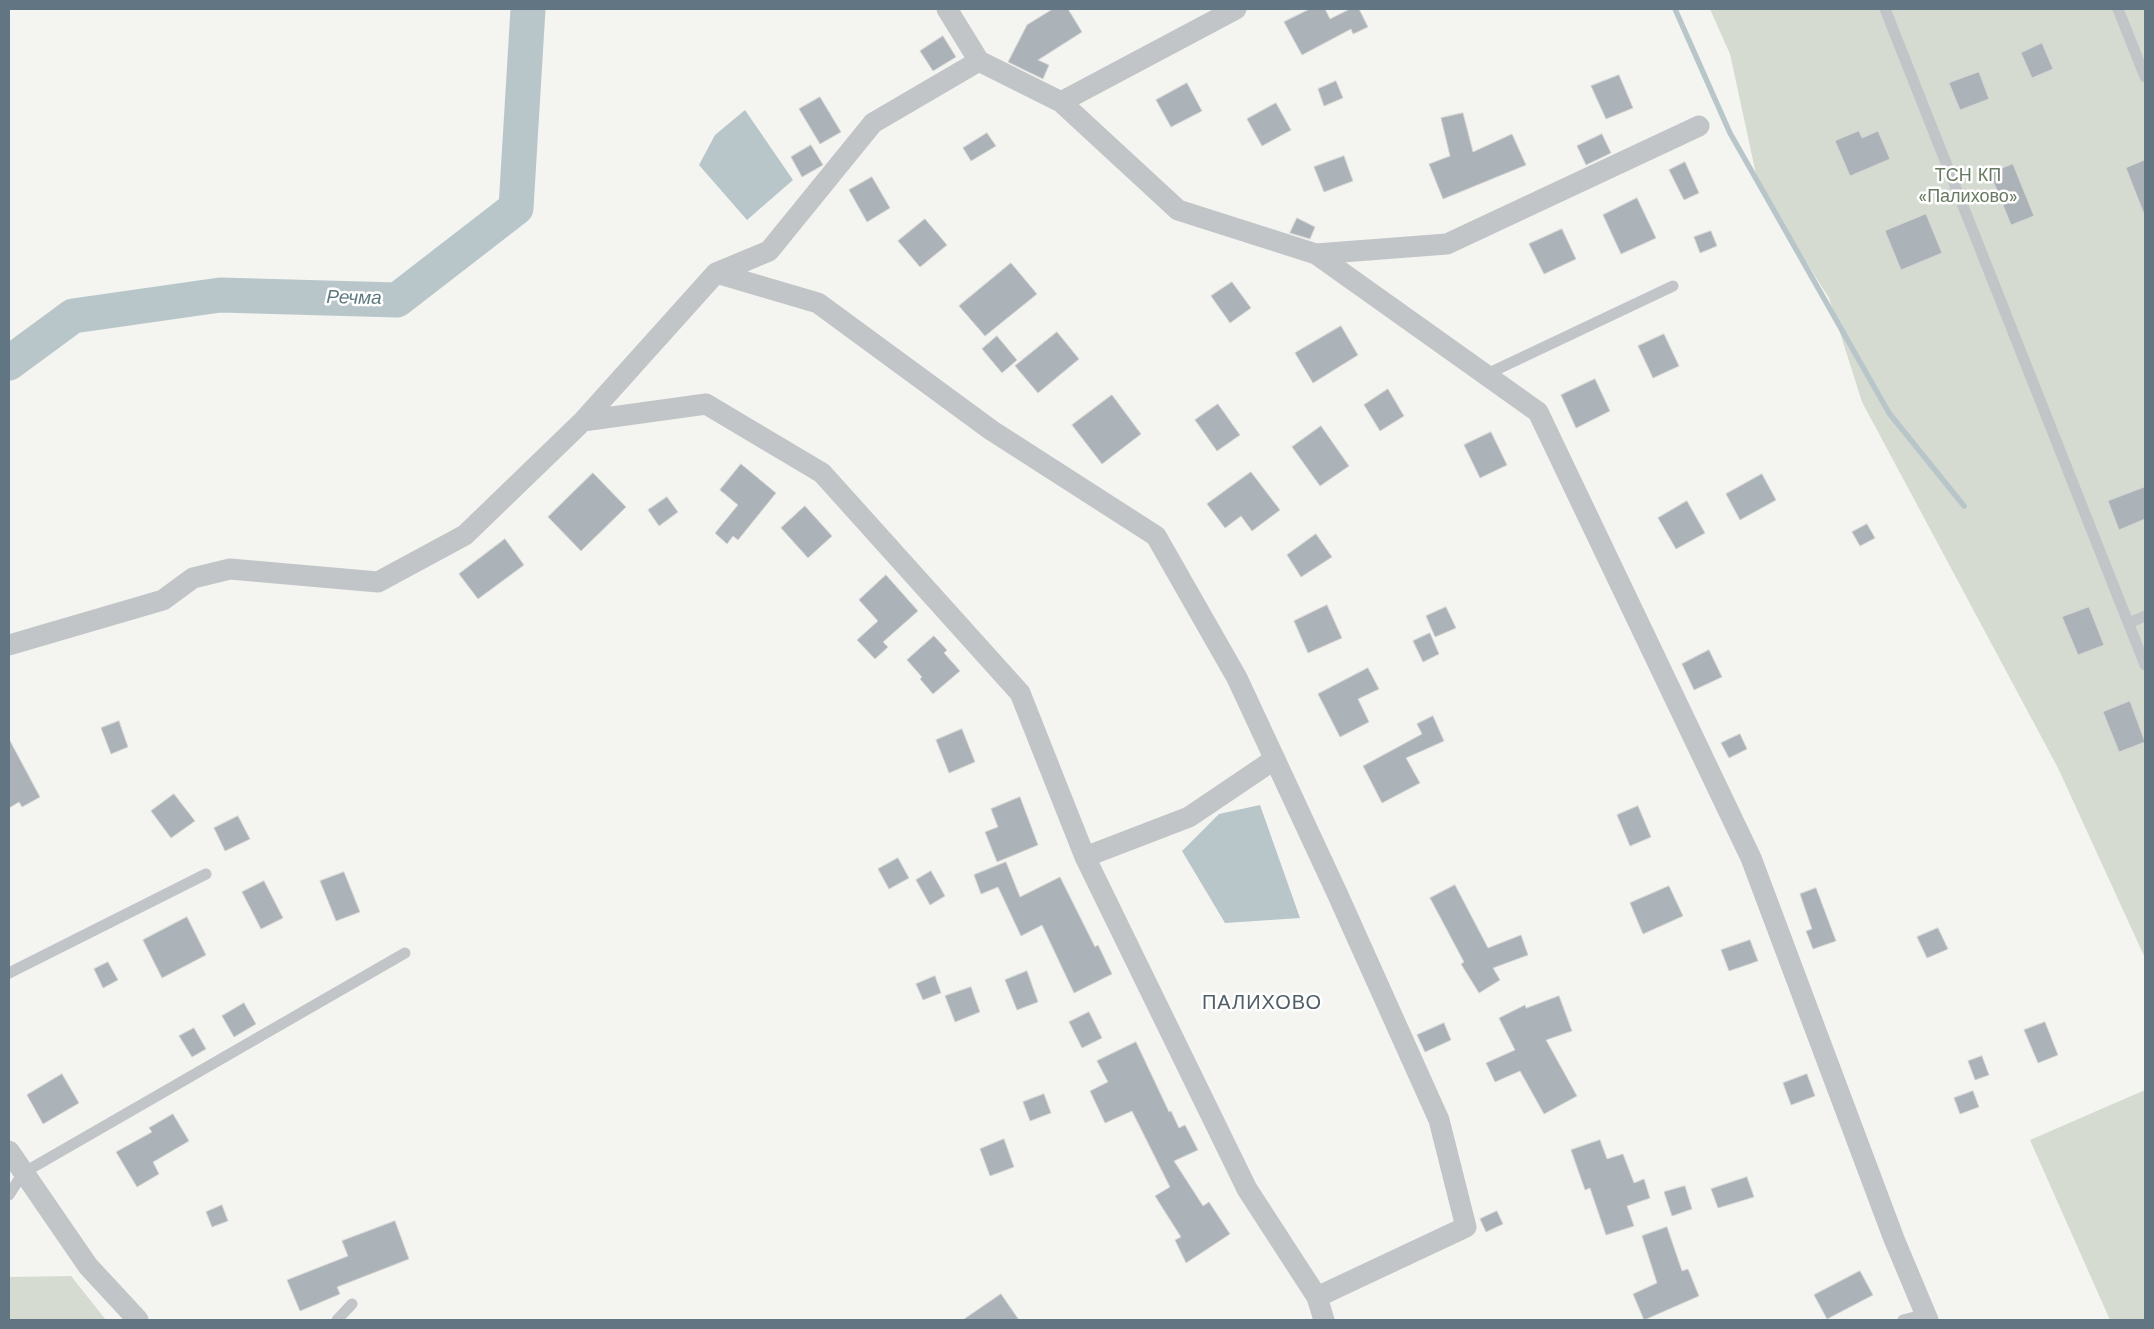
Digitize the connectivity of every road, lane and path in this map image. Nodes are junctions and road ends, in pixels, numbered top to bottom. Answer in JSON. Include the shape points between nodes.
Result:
{"nodes":[{"id":1,"x":947,"y":9,"type":"edge"},
{"id":2,"x":1236,"y":9,"type":"edge"},
{"id":3,"x":1885,"y":9,"type":"edge"},
{"id":4,"x":2118,"y":9,"type":"edge"},
{"id":5,"x":979,"y":61,"type":"junction"},
{"id":6,"x":2145,"y":77,"type":"edge"},
{"id":7,"x":1061,"y":102,"type":"junction"},
{"id":8,"x":1699,"y":126,"type":"dead end"},
{"id":9,"x":1316,"y":254,"type":"junction"},
{"id":10,"x":716,"y":273,"type":"junction"},
{"id":11,"x":1673,"y":286,"type":"dead end"},
{"id":12,"x":1485,"y":375,"type":"junction"},
{"id":13,"x":583,"y":421,"type":"junction"},
{"id":14,"x":2145,"y":616,"type":"edge"},
{"id":15,"x":2129,"y":623,"type":"junction"},
{"id":16,"x":9,"y":645,"type":"edge"},
{"id":17,"x":2145,"y":665,"type":"edge"},
{"id":18,"x":1275,"y":759,"type":"junction"},
{"id":19,"x":1086,"y":857,"type":"junction"},
{"id":20,"x":206,"y":874,"type":"dead end"},
{"id":21,"x":405,"y":953,"type":"dead end"},
{"id":22,"x":9,"y":973,"type":"edge"},
{"id":23,"x":9,"y":1151,"type":"edge"},
{"id":24,"x":24,"y":1173,"type":"junction"},
{"id":25,"x":9,"y":1195,"type":"edge"},
{"id":26,"x":1317,"y":1297,"type":"junction"},
{"id":27,"x":352,"y":1304,"type":"dead end"},
{"id":28,"x":1927,"y":1317,"type":"edge"},
{"id":29,"x":138,"y":1320,"type":"edge"},
{"id":30,"x":336,"y":1320,"type":"edge"},
{"id":31,"x":1324,"y":1320,"type":"edge"},
{"id":32,"x":1903,"y":1320,"type":"edge"}],
"edges":[{"from":1,"to":5,"type":"street"},
{"from":2,"to":7,"type":"street"},
{"from":3,"to":15,"type":"lane"},
{"from":4,"to":6,"type":"lane"},
{"from":5,"to":7,"type":"street"},
{"from":5,"to":10,"type":"street","via":[[873,122],[769,251]]},
{"from":7,"to":9,"type":"street","via":[[1178,210]]},
{"from":8,"to":9,"type":"street","via":[[1447,244]]},
{"from":9,"to":12,"type":"street"},
{"from":10,"to":13,"type":"street"},
{"from":10,"to":18,"type":"street","via":[[818,303],[991,430],[1156,536],[1237,678]]},
{"from":11,"to":12,"type":"lane"},
{"from":12,"to":28,"type":"street","via":[[1538,412],[1751,858],[1894,1239]]},
{"from":13,"to":16,"type":"street","via":[[465,536],[378,582],[230,569],[193,578],[163,600]]},
{"from":13,"to":19,"type":"street","via":[[706,404],[822,473],[1020,694]]},
{"from":14,"to":15,"type":"lane"},
{"from":15,"to":17,"type":"lane"},
{"from":18,"to":19,"type":"street","via":[[1189,817]]},
{"from":18,"to":26,"type":"street","via":[[1439,1120],[1466,1227]]},
{"from":19,"to":26,"type":"street","via":[[1247,1189]]},
{"from":20,"to":22,"type":"lane"},
{"from":21,"to":24,"type":"lane"},
{"from":23,"to":24,"type":"street"},
{"from":24,"to":25,"type":"lane"},
{"from":24,"to":29,"type":"street","via":[[88,1266]]},
{"from":26,"to":31,"type":"street"},
{"from":27,"to":30,"type":"lane"},
{"from":28,"to":32,"type":"lane"}]}
